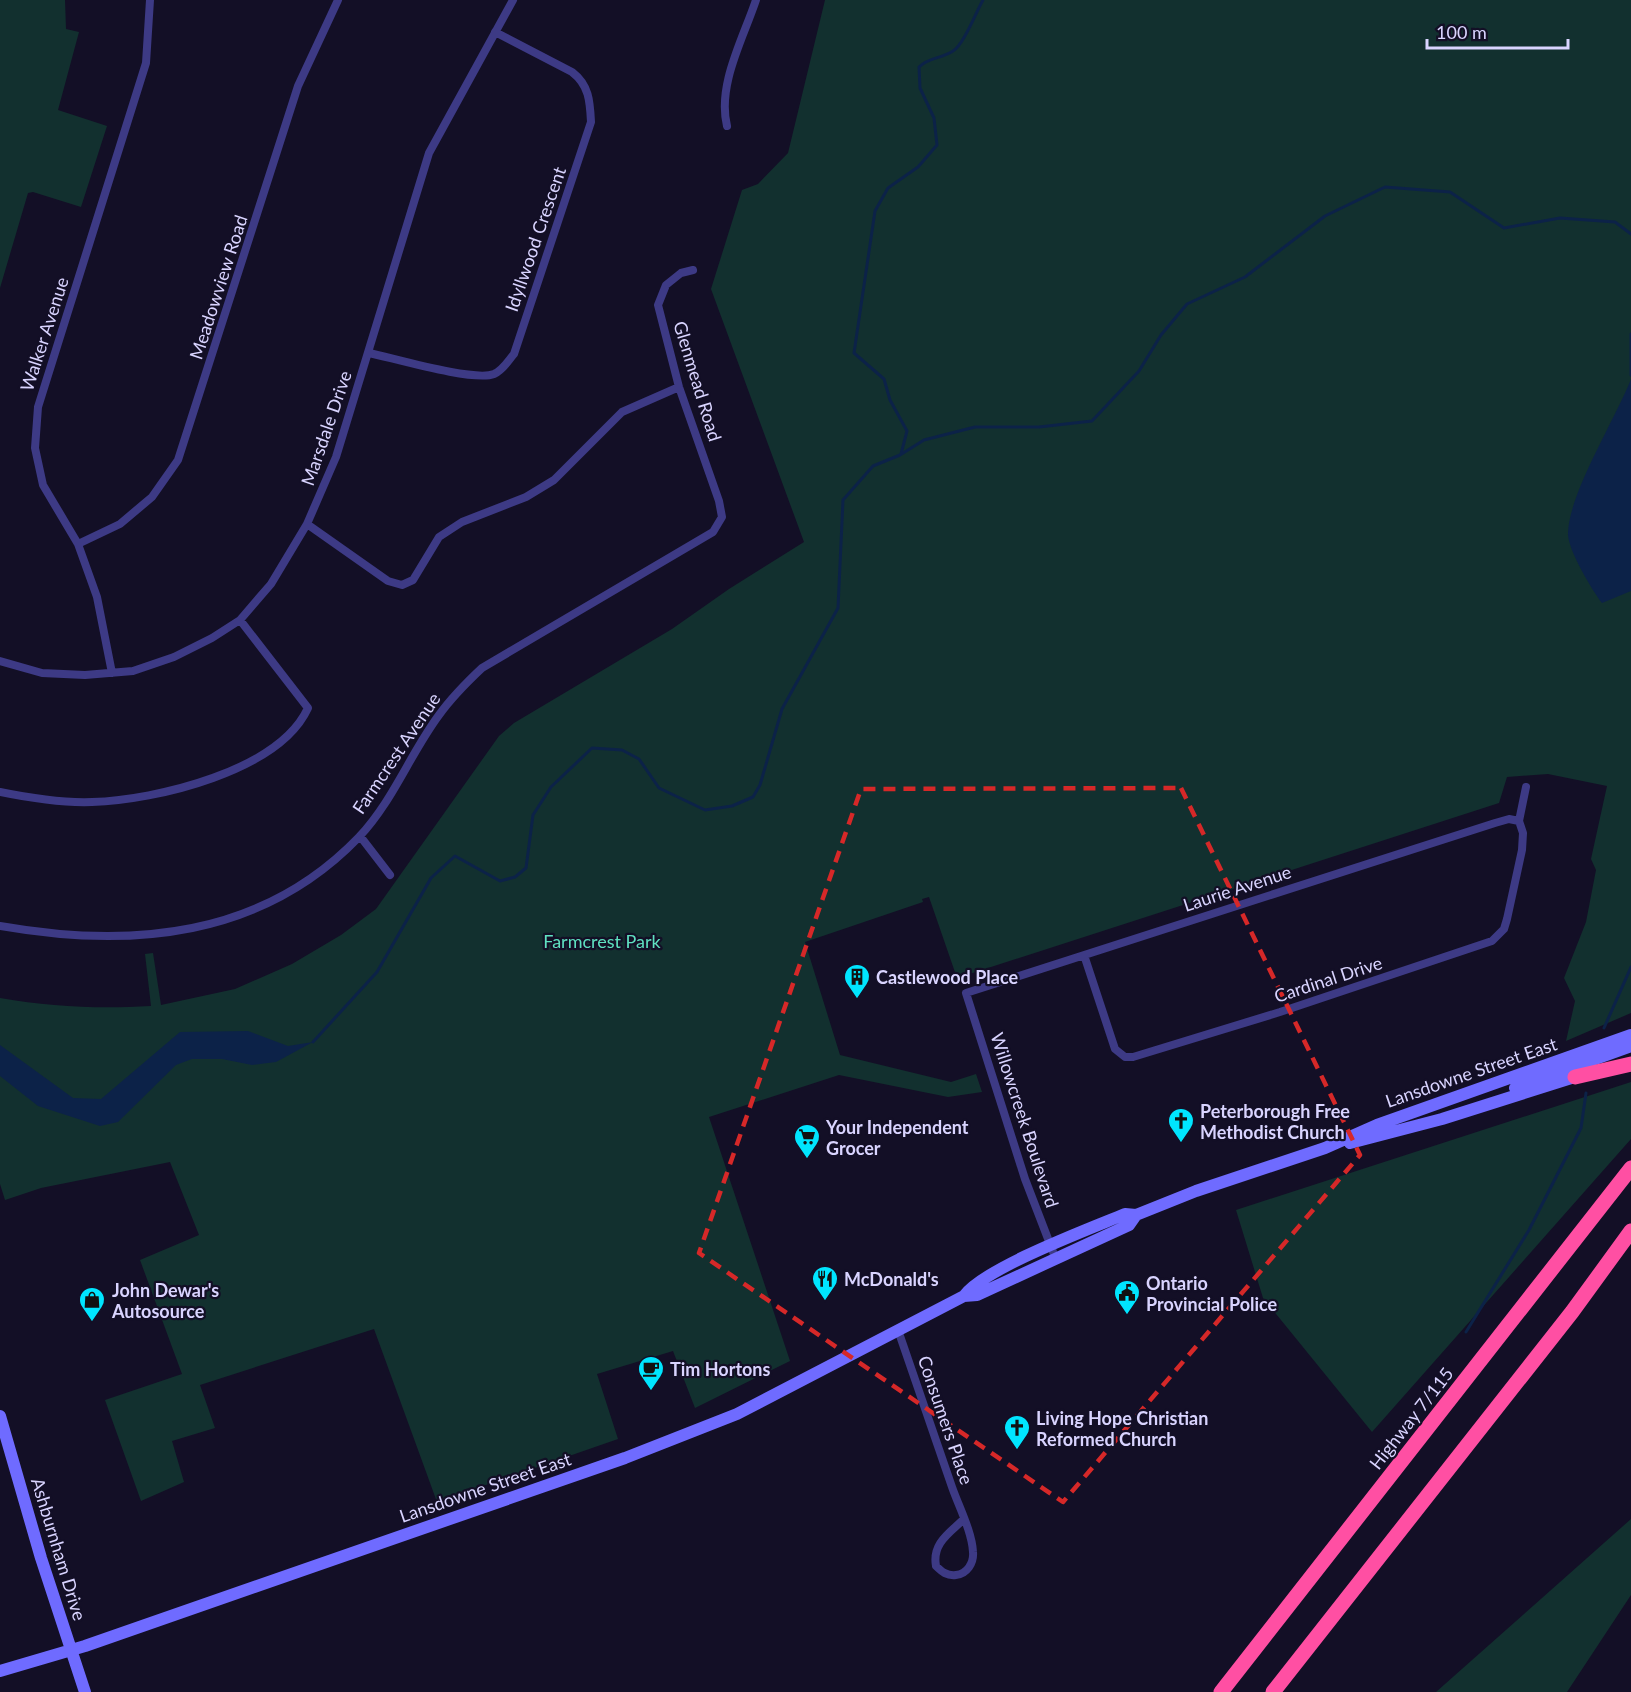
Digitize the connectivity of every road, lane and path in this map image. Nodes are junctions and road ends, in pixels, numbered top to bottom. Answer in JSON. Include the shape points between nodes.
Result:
{"nodes":[{"id":1,"x":150,"y":0,"type":"edge"},
{"id":2,"x":338,"y":0,"type":"edge"},
{"id":3,"x":513,"y":0,"type":"edge"},
{"id":4,"x":756,"y":0,"type":"edge"},
{"id":5,"x":495,"y":32,"type":"junction"},
{"id":6,"x":727,"y":126,"type":"dead end"},
{"id":7,"x":693,"y":270,"type":"dead end"},
{"id":8,"x":369,"y":353,"type":"junction"},
{"id":9,"x":679,"y":387,"type":"junction"},
{"id":10,"x":722,"y":517,"type":"joint"},
{"id":11,"x":307,"y":524,"type":"junction"},
{"id":12,"x":78,"y":544,"type":"junction"},
{"id":13,"x":240,"y":620,"type":"junction"},
{"id":14,"x":0,"y":662,"type":"edge"},
{"id":15,"x":112,"y":673,"type":"junction"},
{"id":16,"x":1526,"y":787,"type":"dead end"},
{"id":17,"x":0,"y":792,"type":"edge"},
{"id":18,"x":1519,"y":821,"type":"junction"},
{"id":19,"x":360,"y":836,"type":"junction"},
{"id":20,"x":390,"y":874,"type":"dead end"},
{"id":21,"x":0,"y":926,"type":"edge"},
{"id":22,"x":1084,"y":955,"type":"junction"},
{"id":23,"x":966,"y":993,"type":"joint"},
{"id":24,"x":1631,"y":1035,"type":"edge"},
{"id":25,"x":1631,"y":1046,"type":"edge"},
{"id":26,"x":1631,"y":1058,"type":"edge"},
{"id":27,"x":1631,"y":1064,"type":"edge"},
{"id":28,"x":1575,"y":1077,"type":"junction"},
{"id":29,"x":1442,"y":1119,"type":"junction"},
{"id":30,"x":1326,"y":1148,"type":"junction"},
{"id":31,"x":1631,"y":1168,"type":"edge"},
{"id":32,"x":1631,"y":1232,"type":"edge"},
{"id":33,"x":1631,"y":1242,"type":"edge"},
{"id":34,"x":1052,"y":1252,"type":"junction"},
{"id":35,"x":1603,"y":1271,"type":"junction"},
{"id":36,"x":898,"y":1330,"type":"junction"},
{"id":37,"x":0,"y":1416,"type":"edge"},
{"id":38,"x":963,"y":1520,"type":"junction"},
{"id":39,"x":70,"y":1651,"type":"junction"},
{"id":40,"x":0,"y":1671,"type":"edge"},
{"id":41,"x":85,"y":1692,"type":"edge"},
{"id":42,"x":1221,"y":1692,"type":"edge"},
{"id":43,"x":1273,"y":1692,"type":"edge"}],
"edges":[{"from":1,"to":12,"type":"street","name":"Walker Avenue","via":[[146,63],[38,407],[35,448],[43,485]]},
{"from":2,"to":12,"type":"street","name":"Meadowview Road","via":[[298,86],[178,460],[152,497],[120,524]]},
{"from":3,"to":5,"type":"street","name":"Marsdale Drive"},
{"from":4,"to":6,"type":"street","via":[[725,91]]},
{"from":5,"to":8,"type":"street","name":"Marsdale Drive","via":[[429,153]]},
{"from":5,"to":8,"type":"street","name":"Idyllwood Crescent","via":[[582,80],[589,97],[591,122],[514,354],[494,374],[475,376]]},
{"from":7,"to":9,"type":"street","name":"Glenmead Road","via":[[681,273],[666,285],[658,305]]},
{"from":8,"to":11,"type":"street","name":"Marsdale Drive","via":[[336,457]]},
{"from":9,"to":10,"type":"street","name":"Glenmead Road"},
{"from":9,"to":11,"type":"street","via":[[622,412],[554,480],[526,497],[462,522],[440,537],[413,580],[402,585],[388,581]]},
{"from":10,"to":19,"type":"street","name":"Farmcrest Avenue","via":[[713,532],[482,668],[437,717],[401,780]]},
{"from":11,"to":13,"type":"street","name":"Marsdale Drive","via":[[271,584]]},
{"from":12,"to":15,"type":"street","name":"Walker Avenue","via":[[97,597]]},
{"from":13,"to":15,"type":"street","name":"Marsdale Drive","via":[[174,657],[132,671]]},
{"from":13,"to":17,"type":"street","via":[[308,708],[301,721],[269,750],[222,774],[170,792],[92,802]]},
{"from":14,"to":15,"type":"street","name":"Marsdale Drive","via":[[42,673]]},
{"from":16,"to":18,"type":"street","name":"Cardinal Drive"},
{"from":18,"to":22,"type":"street","name":"Laurie Avenue","via":[[1495,823]]},
{"from":18,"to":22,"type":"street","name":"Cardinal Drive","via":[[1522,850],[1509,909],[1504,930],[1492,941],[1280,1012],[1125,1057],[1114,1049]]},
{"from":19,"to":20,"type":"street"},
{"from":19,"to":21,"type":"street","name":"Farmcrest Avenue","via":[[313,877],[254,909],[179,933],[119,938],[44,934]]},
{"from":22,"to":23,"type":"street","name":"Laurie Avenue"},
{"from":23,"to":34,"type":"street","name":"Willowcreek Boulevard"},
{"from":24,"to":30,"type":"main road","name":"Lansdowne Street East","via":[[1377,1125]]},
{"from":25,"to":29,"type":"main road","via":[[1487,1098]]},
{"from":26,"to":28,"type":"main road","name":"Lansdowne Street East"},
{"from":27,"to":28,"type":"highway"},
{"from":28,"to":29,"type":"main road","name":"Lansdowne Street East"},
{"from":29,"to":30,"type":"main road","name":"Lansdowne Street East"},
{"from":30,"to":34,"type":"main road","name":"Lansdowne Street East","via":[[1196,1191],[1136,1215],[1129,1226]]},
{"from":31,"to":42,"type":"highway","name":"Highway 7/115"},
{"from":32,"to":35,"type":"highway"},
{"from":33,"to":35,"type":"highway"},
{"from":34,"to":36,"type":"main road","name":"Lansdowne Street East","via":[[977,1295],[964,1296]]},
{"from":35,"to":43,"type":"highway"},
{"from":36,"to":38,"type":"street","name":"Consumers Place"},
{"from":36,"to":39,"type":"main road","name":"Lansdowne Street East","via":[[772,1399],[636,1454]]},
{"from":37,"to":39,"type":"main road","name":"Ashburnham Drive"},
{"from":38,"to":38,"type":"street","name":"Consumers Place","via":[[934,1554],[936,1566],[949,1575],[960,1575],[973,1561],[974,1551]]},
{"from":39,"to":40,"type":"main road","name":"Lansdowne Street East"},
{"from":39,"to":41,"type":"main road","name":"Ashburnham Drive"}]}
